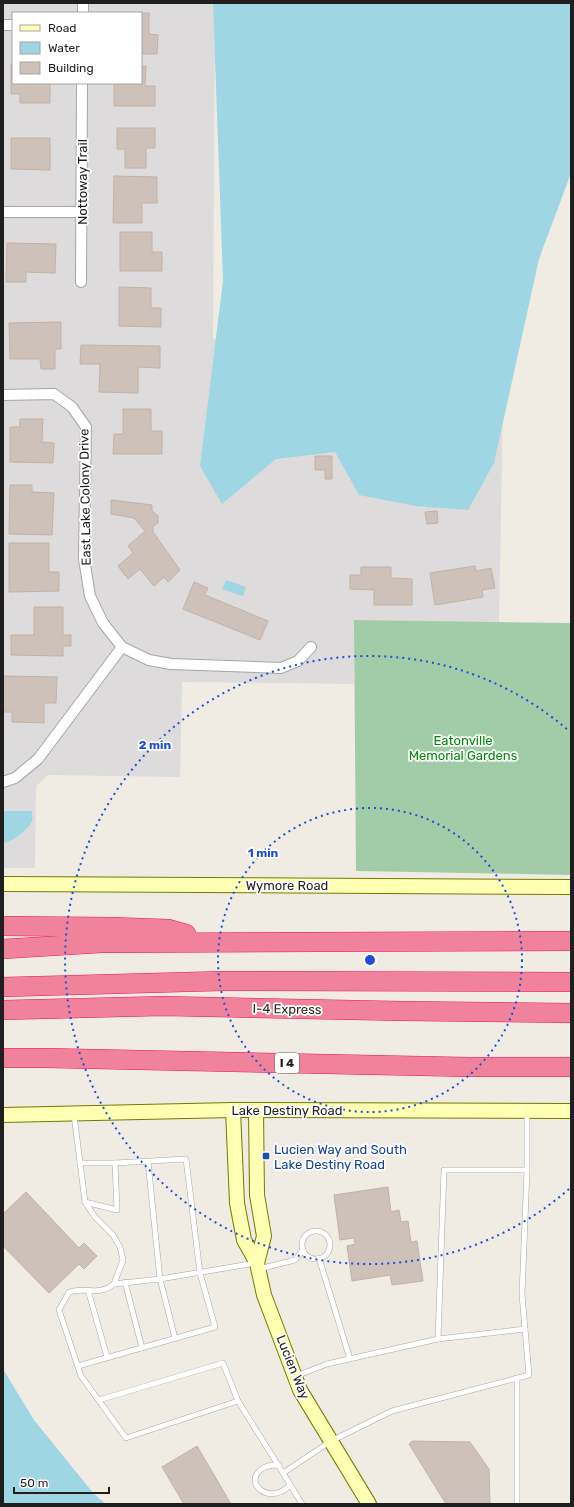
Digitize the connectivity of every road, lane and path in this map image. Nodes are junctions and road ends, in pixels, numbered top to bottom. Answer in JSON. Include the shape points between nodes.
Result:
{"nodes":[{"id":1,"x":82,"y":84,"type":"edge"},
{"id":2,"x":3,"y":212,"type":"edge"},
{"id":3,"x":81,"y":212,"type":"junction"},
{"id":4,"x":81,"y":282,"type":"dead end"},
{"id":5,"x":3,"y":395,"type":"edge"},
{"id":6,"x":122,"y":647,"type":"junction"},
{"id":7,"x":311,"y":648,"type":"dead end"},
{"id":8,"x":3,"y":782,"type":"edge"},
{"id":9,"x":3,"y":884,"type":"edge"},
{"id":10,"x":571,"y":887,"type":"edge"},
{"id":11,"x":3,"y":926,"type":"edge"},
{"id":12,"x":571,"y":941,"type":"edge"},
{"id":13,"x":218,"y":942,"type":"junction"},
{"id":14,"x":3,"y":949,"type":"edge"},
{"id":15,"x":571,"y":982,"type":"edge"},
{"id":16,"x":3,"y":987,"type":"edge"},
{"id":17,"x":3,"y":1010,"type":"edge"},
{"id":18,"x":571,"y":1012,"type":"edge"},
{"id":19,"x":3,"y":1058,"type":"edge"},
{"id":20,"x":571,"y":1067,"type":"edge"},
{"id":21,"x":233,"y":1110,"type":"junction"},
{"id":22,"x":256,"y":1110,"type":"junction"},
{"id":23,"x":528,"y":1111,"type":"junction"},
{"id":24,"x":571,"y":1111,"type":"edge"},
{"id":25,"x":74,"y":1114,"type":"junction"},
{"id":26,"x":3,"y":1115,"type":"edge"},
{"id":27,"x":148,"y":1162,"type":"junction"},
{"id":28,"x":80,"y":1163,"type":"junction"},
{"id":29,"x":115,"y":1163,"type":"junction"},
{"id":30,"x":527,"y":1170,"type":"junction"},
{"id":31,"x":85,"y":1202,"type":"junction"},
{"id":32,"x":303,"y":1250,"type":"junction"},
{"id":33,"x":319,"y":1258,"type":"junction"},
{"id":34,"x":257,"y":1266,"type":"junction"},
{"id":35,"x":200,"y":1273,"type":"junction"},
{"id":36,"x":160,"y":1279,"type":"junction"},
{"id":37,"x":125,"y":1282,"type":"junction"},
{"id":38,"x":114,"y":1284,"type":"junction"},
{"id":39,"x":88,"y":1290,"type":"junction"},
{"id":40,"x":525,"y":1329,"type":"junction"},
{"id":41,"x":175,"y":1338,"type":"junction"},
{"id":42,"x":438,"y":1339,"type":"junction"},
{"id":43,"x":142,"y":1348,"type":"junction"},
{"id":44,"x":107,"y":1357,"type":"junction"},
{"id":45,"x":350,"y":1359,"type":"junction"},
{"id":46,"x":78,"y":1366,"type":"junction"},
{"id":47,"x":295,"y":1377,"type":"junction"},
{"id":48,"x":517,"y":1378,"type":"junction"},
{"id":49,"x":99,"y":1400,"type":"junction"},
{"id":50,"x":238,"y":1401,"type":"junction"},
{"id":51,"x":331,"y":1441,"type":"junction"},
{"id":52,"x":278,"y":1465,"type":"junction"},
{"id":53,"x":283,"y":1473,"type":"junction"},
{"id":54,"x":290,"y":1485,"type":"junction"},
{"id":55,"x":302,"y":1504,"type":"edge"},
{"id":56,"x":369,"y":1504,"type":"edge"},
{"id":57,"x":517,"y":1504,"type":"edge"}],
"edges":[{"from":1,"to":3,"type":"street","name":"Nottoway Trail"},
{"from":2,"to":3,"type":"street"},
{"from":3,"to":4,"type":"street","name":"Nottoway Trail"},
{"from":5,"to":6,"type":"street","name":"East Lake Colony Drive","via":[[54,394],[72,407],[86,426],[84,559],[90,596],[104,623]]},
{"from":6,"to":7,"type":"street","name":"East Lake Colony Drive","via":[[149,660],[170,664],[281,668],[298,661]]},
{"from":6,"to":8,"type":"street","via":[[38,759],[15,778]]},
{"from":9,"to":10,"type":"street","name":"Wymore Road"},
{"from":11,"to":13,"type":"highway","via":[[168,929]]},
{"from":12,"to":13,"type":"highway"},
{"from":13,"to":14,"type":"highway","via":[[101,943]]},
{"from":15,"to":16,"type":"highway","via":[[223,981]]},
{"from":17,"to":18,"type":"highway","name":"I-4 Express","via":[[163,1006]]},
{"from":19,"to":20,"type":"highway","number":"I 4"},
{"from":21,"to":22,"type":"street","name":"Lake Destiny Road"},
{"from":21,"to":25,"type":"street","name":"Lake Destiny Road"},
{"from":21,"to":34,"type":"street","name":"Lucien Way","via":[[237,1203],[244,1240]]},
{"from":22,"to":23,"type":"street","name":"Lake Destiny Road"},
{"from":22,"to":34,"type":"street","name":"Lucien Way","via":[[257,1195],[264,1236]]},
{"from":23,"to":24,"type":"street","name":"Lake Destiny Road"},
{"from":23,"to":30,"type":"lane"},
{"from":25,"to":26,"type":"street","name":"Lake Destiny Road"},
{"from":25,"to":28,"type":"lane"},
{"from":27,"to":29,"type":"lane"},
{"from":27,"to":35,"type":"lane","via":[[186,1159]]},
{"from":27,"to":36,"type":"lane"},
{"from":28,"to":29,"type":"lane"},
{"from":28,"to":31,"type":"lane"},
{"from":29,"to":31,"type":"lane","via":[[117,1210]]},
{"from":30,"to":40,"type":"lane","via":[[522,1295]]},
{"from":30,"to":42,"type":"lane","via":[[444,1170]]},
{"from":31,"to":38,"type":"lane","via":[[120,1247],[123,1260]]},
{"from":32,"to":33,"type":"lane","via":[[309,1257]]},
{"from":32,"to":33,"type":"lane","via":[[305,1237],[312,1231],[321,1231],[328,1237],[330,1246],[326,1255]]},
{"from":32,"to":34,"type":"lane","via":[[295,1260]]},
{"from":33,"to":45,"type":"lane"},
{"from":34,"to":35,"type":"lane"},
{"from":34,"to":47,"type":"street","name":"Lucien Way","via":[[264,1296]]},
{"from":35,"to":36,"type":"lane"},
{"from":35,"to":41,"type":"lane","via":[[215,1327]]},
{"from":36,"to":37,"type":"lane"},
{"from":36,"to":41,"type":"lane"},
{"from":37,"to":38,"type":"lane"},
{"from":37,"to":43,"type":"lane"},
{"from":38,"to":39,"type":"lane","via":[[98,1292]]},
{"from":39,"to":44,"type":"lane"},
{"from":39,"to":46,"type":"lane","via":[[77,1289],[69,1292],[59,1310]]},
{"from":40,"to":42,"type":"lane"},
{"from":40,"to":48,"type":"lane","via":[[529,1375]]},
{"from":41,"to":43,"type":"lane"},
{"from":42,"to":45,"type":"lane"},
{"from":43,"to":44,"type":"lane"},
{"from":44,"to":46,"type":"lane"},
{"from":45,"to":47,"type":"lane","via":[[327,1364]]},
{"from":46,"to":49,"type":"lane","via":[[81,1376]]},
{"from":47,"to":51,"type":"street","name":"Lucien Way","via":[[300,1390]]},
{"from":48,"to":51,"type":"lane","via":[[392,1411]]},
{"from":48,"to":57,"type":"lane"},
{"from":49,"to":50,"type":"lane","via":[[126,1438]]},
{"from":49,"to":50,"type":"lane","via":[[223,1363]]},
{"from":50,"to":52,"type":"lane"},
{"from":51,"to":53,"type":"lane"},
{"from":51,"to":56,"type":"street","name":"Lucien Way"},
{"from":52,"to":53,"type":"lane"},
{"from":52,"to":54,"type":"lane","via":[[263,1468],[259,1472],[255,1483],[257,1489],[264,1498],[270,1500],[285,1494]]},
{"from":53,"to":54,"type":"lane"},
{"from":54,"to":55,"type":"lane"}]}
